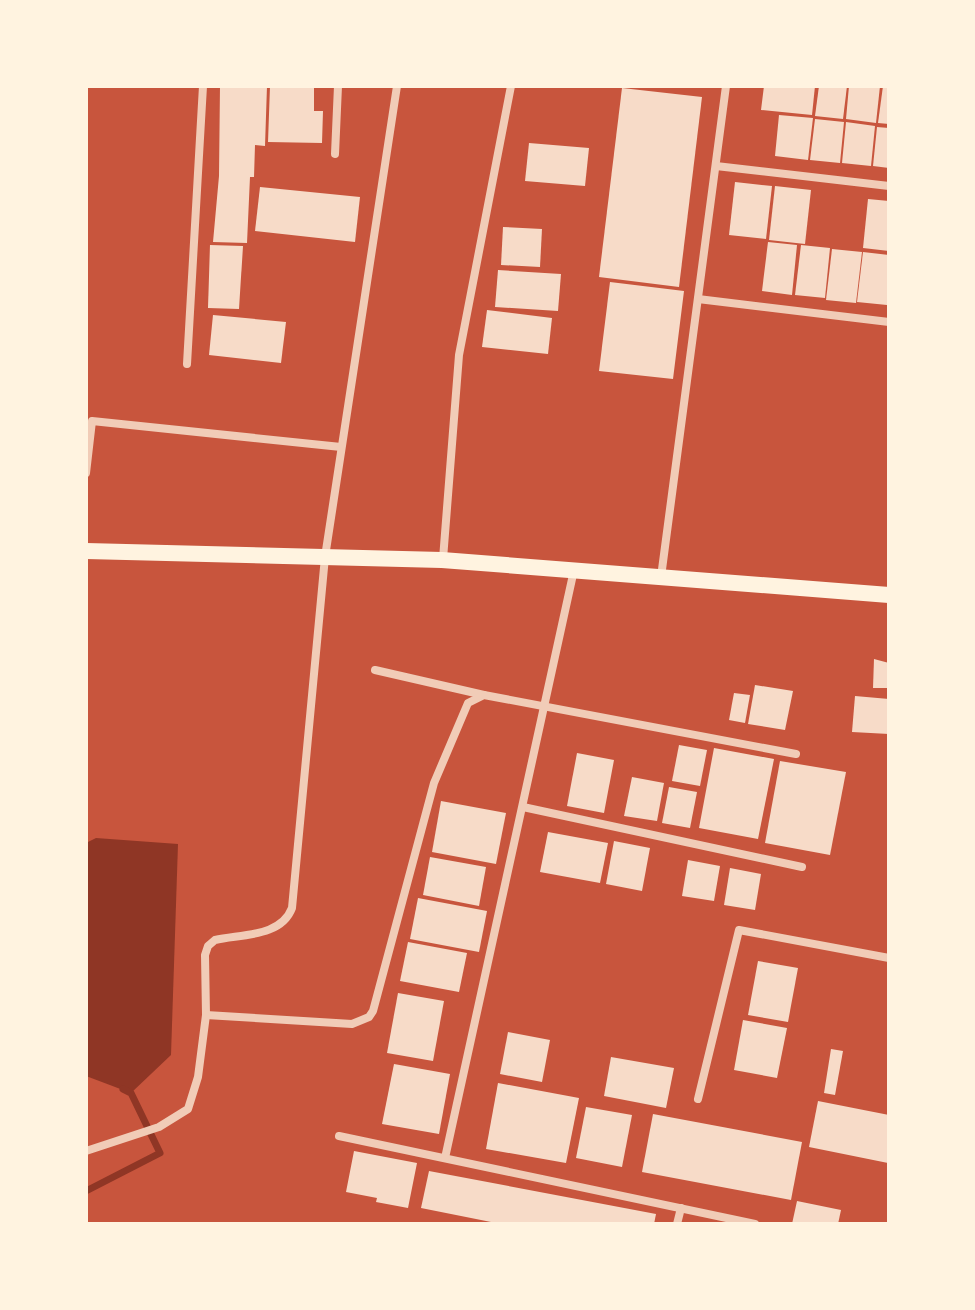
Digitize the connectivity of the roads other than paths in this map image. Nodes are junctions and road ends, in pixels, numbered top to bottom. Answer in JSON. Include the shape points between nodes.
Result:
{"nodes":[{"id":1,"x":203,"y":86,"type":"edge"},
{"id":2,"x":338,"y":86,"type":"edge"},
{"id":3,"x":397,"y":86,"type":"edge"},
{"id":4,"x":511,"y":86,"type":"edge"},
{"id":5,"x":726,"y":86,"type":"edge"},
{"id":6,"x":335,"y":154,"type":"dead end"},
{"id":7,"x":716,"y":166,"type":"junction"},
{"id":8,"x":889,"y":186,"type":"edge"},
{"id":9,"x":698,"y":299,"type":"junction"},
{"id":10,"x":889,"y":322,"type":"edge"},
{"id":11,"x":187,"y":364,"type":"dead end"},
{"id":12,"x":341,"y":447,"type":"junction"},
{"id":13,"x":86,"y":473,"type":"edge"},
{"id":14,"x":86,"y":551,"type":"edge"},
{"id":15,"x":325,"y":557,"type":"junction"},
{"id":16,"x":442,"y":560,"type":"junction"},
{"id":17,"x":574,"y":570,"type":"junction"},
{"id":18,"x":661,"y":577,"type":"junction"},
{"id":19,"x":889,"y":595,"type":"edge"},
{"id":20,"x":375,"y":670,"type":"dead end"},
{"id":21,"x":484,"y":695,"type":"junction"},
{"id":22,"x":545,"y":706,"type":"junction"},
{"id":23,"x":796,"y":754,"type":"dead end"},
{"id":24,"x":523,"y":807,"type":"junction"},
{"id":25,"x":802,"y":867,"type":"dead end"},
{"id":26,"x":889,"y":958,"type":"edge"},
{"id":27,"x":206,"y":1015,"type":"junction"},
{"id":28,"x":698,"y":1099,"type":"dead end"},
{"id":29,"x":339,"y":1136,"type":"dead end"},
{"id":30,"x":86,"y":1151,"type":"edge"},
{"id":31,"x":445,"y":1158,"type":"junction"},
{"id":32,"x":681,"y":1208,"type":"junction"},
{"id":33,"x":677,"y":1224,"type":"edge"},
{"id":34,"x":755,"y":1224,"type":"edge"}],
"edges":[{"from":1,"to":11,"type":"street"},
{"from":2,"to":6,"type":"street"},
{"from":3,"to":12,"type":"street"},
{"from":4,"to":16,"type":"street","via":[[459,355]]},
{"from":5,"to":7,"type":"street"},
{"from":7,"to":8,"type":"street"},
{"from":7,"to":9,"type":"street"},
{"from":9,"to":10,"type":"street"},
{"from":9,"to":18,"type":"street"},
{"from":12,"to":13,"type":"street","via":[[92,421]]},
{"from":12,"to":15,"type":"street"},
{"from":14,"to":15,"type":"main road"},
{"from":15,"to":16,"type":"main road"},
{"from":15,"to":27,"type":"street","via":[[292,908],[277,928],[215,940],[208,946]]},
{"from":16,"to":17,"type":"main road"},
{"from":17,"to":18,"type":"main road"},
{"from":17,"to":22,"type":"street"},
{"from":18,"to":19,"type":"main road"},
{"from":20,"to":21,"type":"street"},
{"from":21,"to":22,"type":"street"},
{"from":21,"to":27,"type":"street","via":[[468,703],[434,783],[369,1017],[352,1024]]},
{"from":22,"to":23,"type":"street"},
{"from":22,"to":24,"type":"street"},
{"from":24,"to":25,"type":"street"},
{"from":24,"to":31,"type":"street"},
{"from":26,"to":28,"type":"street","via":[[739,930]]},
{"from":27,"to":30,"type":"street","via":[[188,1109],[159,1127]]},
{"from":29,"to":31,"type":"street"},
{"from":31,"to":32,"type":"street"},
{"from":32,"to":33,"type":"street"},
{"from":32,"to":34,"type":"street"}]}
